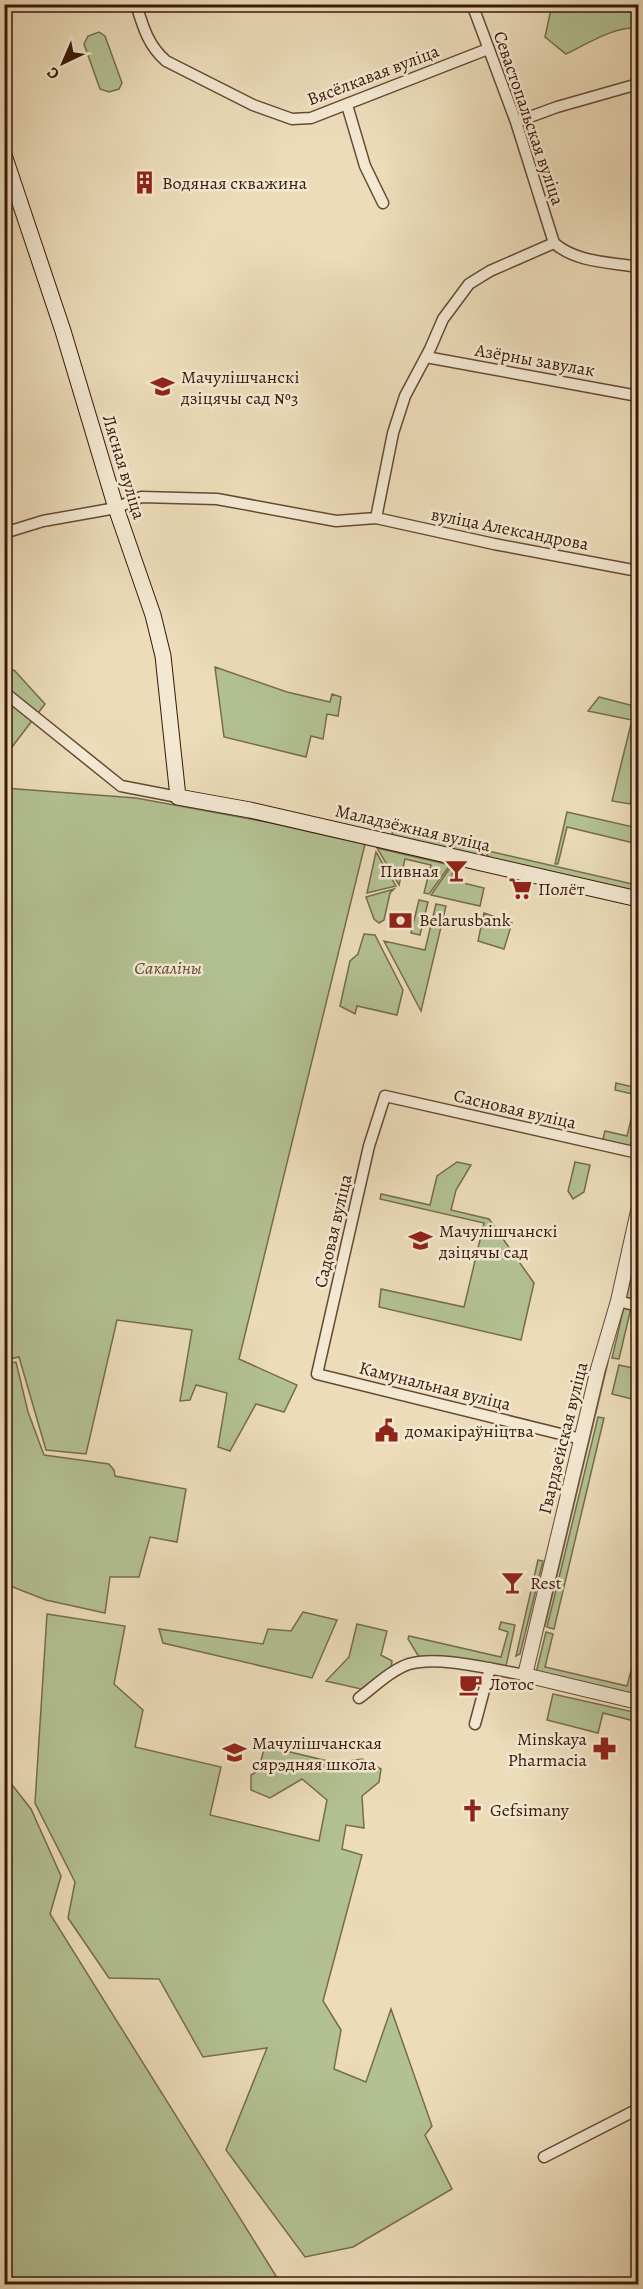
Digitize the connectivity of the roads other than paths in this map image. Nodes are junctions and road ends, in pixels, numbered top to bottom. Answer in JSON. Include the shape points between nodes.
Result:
{"nodes":[{"id":1,"x":136,"y":4,"type":"edge"},
{"id":2,"x":472,"y":4,"type":"edge"},
{"id":3,"x":488,"y":49,"type":"junction"},
{"id":4,"x":639,"y":84,"type":"edge"},
{"id":5,"x":347,"y":105,"type":"junction"},
{"id":6,"x":516,"y":122,"type":"junction"},
{"id":7,"x":4,"y":154,"type":"edge"},
{"id":8,"x":383,"y":203,"type":"dead end"},
{"id":9,"x":554,"y":243,"type":"junction"},
{"id":10,"x":639,"y":267,"type":"edge"},
{"id":11,"x":426,"y":357,"type":"junction"},
{"id":12,"x":639,"y":396,"type":"edge"},
{"id":13,"x":116,"y":508,"type":"junction"},
{"id":14,"x":376,"y":518,"type":"junction"},
{"id":15,"x":4,"y":533,"type":"edge"},
{"id":16,"x":639,"y":571,"type":"edge"},
{"id":17,"x":4,"y":692,"type":"edge"},
{"id":18,"x":178,"y":797,"type":"junction"},
{"id":19,"x":639,"y":899,"type":"edge"},
{"id":20,"x":385,"y":1096,"type":"joint"},
{"id":21,"x":639,"y":1154,"type":"edge"},
{"id":22,"x":639,"y":1211,"type":"edge"},
{"id":23,"x":618,"y":1301,"type":"junction"},
{"id":24,"x":639,"y":1306,"type":"edge"},
{"id":25,"x":317,"y":1374,"type":"joint"},
{"id":26,"x":581,"y":1439,"type":"junction"},
{"id":27,"x":490,"y":1668,"type":"junction"},
{"id":28,"x":525,"y":1675,"type":"junction"},
{"id":29,"x":359,"y":1698,"type":"dead end"},
{"id":30,"x":639,"y":1702,"type":"edge"},
{"id":31,"x":475,"y":1724,"type":"dead end"},
{"id":32,"x":639,"y":2109,"type":"edge"},
{"id":33,"x":544,"y":2157,"type":"dead end"}],
"edges":[{"from":1,"to":5,"type":"street","name":"Вясёлкавая вуліца","via":[[147,38],[166,61],[253,105],[292,119],[311,118]]},
{"from":2,"to":3,"type":"street","name":"Севастопальская вуліца"},
{"from":3,"to":5,"type":"street","name":"Вясёлкавая вуліца"},
{"from":3,"to":6,"type":"street","name":"Севастопальская вуліца"},
{"from":4,"to":6,"type":"street"},
{"from":5,"to":8,"type":"street","via":[[365,166]]},
{"from":6,"to":9,"type":"street","name":"Севастопальская вуліца"},
{"from":7,"to":13,"type":"main road","name":"Лясная вуліца"},
{"from":9,"to":10,"type":"street","via":[[577,257]]},
{"from":9,"to":11,"type":"street","via":[[469,284],[443,319]]},
{"from":11,"to":12,"type":"street","name":"Азёрны завулак"},
{"from":11,"to":14,"type":"street","via":[[405,396],[393,433]]},
{"from":13,"to":14,"type":"street","name":"вуліца Александрова","via":[[151,496],[216,499],[336,521]]},
{"from":13,"to":15,"type":"street","name":"вуліца Александрова","via":[[43,520]]},
{"from":13,"to":18,"type":"main road","name":"Лясная вуліца","via":[[163,656]]},
{"from":14,"to":16,"type":"street","name":"вуліца Александрова"},
{"from":17,"to":18,"type":"street","via":[[121,786]]},
{"from":18,"to":19,"type":"main road","name":"Маладзёжная вуліца"},
{"from":20,"to":21,"type":"street","name":"Сасновая вуліца"},
{"from":20,"to":25,"type":"street","name":"Садовая вуліца","via":[[369,1146]]},
{"from":22,"to":23,"type":"street","name":"Гвардзейская вуліца"},
{"from":23,"to":24,"type":"street"},
{"from":23,"to":26,"type":"street","name":"Гвардзейская вуліца"},
{"from":25,"to":26,"type":"street","name":"Камунальная вуліца"},
{"from":26,"to":28,"type":"street","name":"Гвардзейская вуліца"},
{"from":27,"to":28,"type":"street"},
{"from":27,"to":29,"type":"street","via":[[449,1662],[411,1664]]},
{"from":27,"to":31,"type":"street"},
{"from":28,"to":30,"type":"street"},
{"from":32,"to":33,"type":"street"}]}
